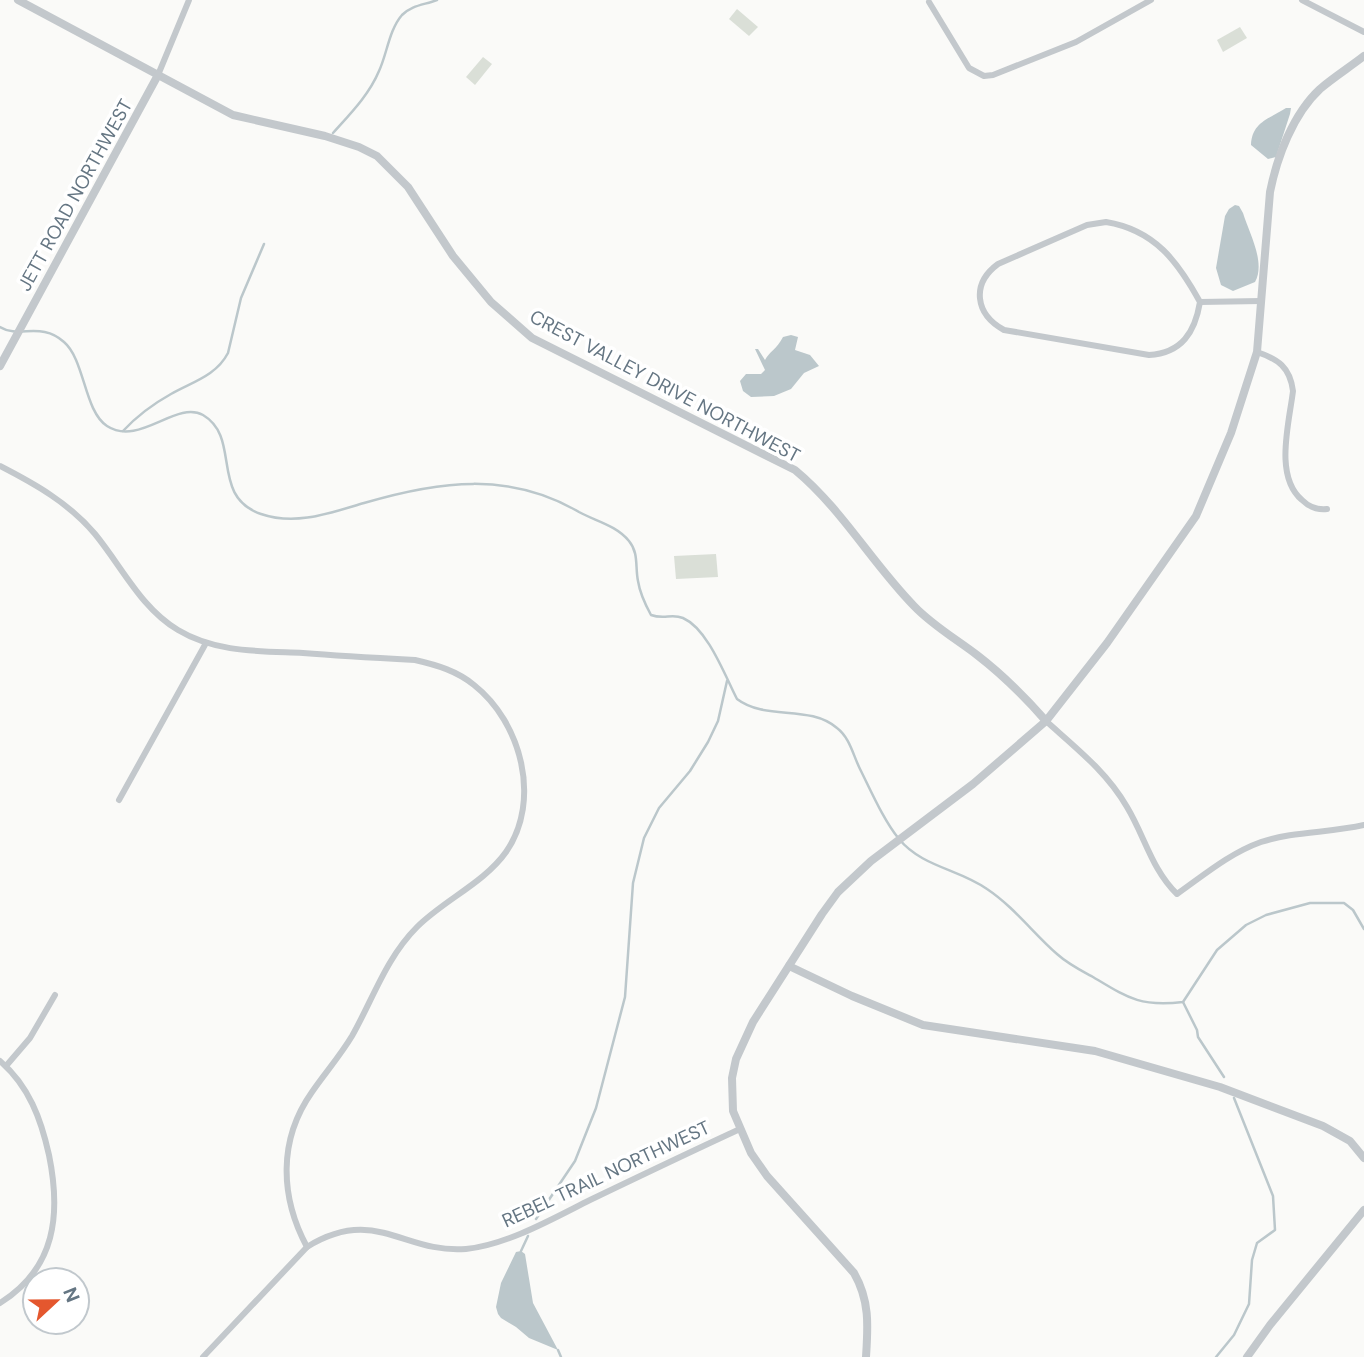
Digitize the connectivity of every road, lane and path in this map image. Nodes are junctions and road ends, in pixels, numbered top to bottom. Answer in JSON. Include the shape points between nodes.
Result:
{"nodes":[{"id":1,"x":18,"y":0,"type":"edge"},
{"id":2,"x":189,"y":0,"type":"edge"},
{"id":3,"x":1151,"y":0,"type":"edge"},
{"id":4,"x":1302,"y":0,"type":"edge"},
{"id":5,"x":929,"y":2,"type":"dead end"},
{"id":6,"x":1364,"y":32,"type":"edge"},
{"id":7,"x":1364,"y":56,"type":"edge"},
{"id":8,"x":158,"y":75,"type":"junction"},
{"id":9,"x":1261,"y":301,"type":"junction"},
{"id":10,"x":1200,"y":302,"type":"junction"},
{"id":11,"x":1256,"y":352,"type":"junction"},
{"id":12,"x":0,"y":366,"type":"edge"},
{"id":13,"x":0,"y":466,"type":"edge"},
{"id":14,"x":1327,"y":509,"type":"dead end"},
{"id":15,"x":206,"y":643,"type":"junction"},
{"id":16,"x":1046,"y":721,"type":"junction"},
{"id":17,"x":119,"y":800,"type":"dead end"},
{"id":18,"x":1364,"y":825,"type":"edge"},
{"id":19,"x":789,"y":966,"type":"junction"},
{"id":20,"x":55,"y":995,"type":"dead end"},
{"id":21,"x":3,"y":1064,"type":"edge"},
{"id":22,"x":740,"y":1129,"type":"junction"},
{"id":23,"x":1364,"y":1158,"type":"edge"},
{"id":24,"x":1364,"y":1210,"type":"edge"},
{"id":25,"x":307,"y":1247,"type":"junction"},
{"id":26,"x":0,"y":1303,"type":"edge"},
{"id":27,"x":203,"y":1357,"type":"edge"},
{"id":28,"x":866,"y":1357,"type":"edge"},
{"id":29,"x":1247,"y":1357,"type":"edge"}],
"edges":[{"from":1,"to":8,"type":"street","name":"CREST VALLEY DRIVE NORTHWEST"},
{"from":2,"to":8,"type":"street"},
{"from":3,"to":5,"type":"street","via":[[1076,42],[984,76],[969,68]]},
{"from":4,"to":6,"type":"street"},
{"from":7,"to":9,"type":"street","via":[[1313,96],[1282,151],[1270,192]]},
{"from":8,"to":12,"type":"street","name":"JETT ROAD NORTHWEST"},
{"from":8,"to":16,"type":"street","name":"CREST VALLEY DRIVE NORTHWEST","via":[[233,115],[326,136],[377,156],[408,187],[467,275],[512,323],[532,338],[794,470],[828,502],[914,606],[999,673]]},
{"from":9,"to":10,"type":"street"},
{"from":9,"to":11,"type":"street"},
{"from":10,"to":10,"type":"street","via":[[1195,326],[1185,340],[1168,352],[1149,355],[1004,330],[986,317],[980,294],[985,277],[999,264],[1087,225],[1106,222],[1130,229],[1162,248]]},
{"from":11,"to":14,"type":"street","via":[[1280,362],[1292,380],[1285,464],[1289,484],[1305,503]]},
{"from":11,"to":16,"type":"street","via":[[1231,433],[1196,516]]},
{"from":13,"to":15,"type":"street","via":[[62,503],[94,534],[154,612]]},
{"from":15,"to":17,"type":"street"},
{"from":15,"to":25,"type":"street","via":[[415,660],[447,669],[473,684],[495,706],[513,739],[523,774],[522,815],[506,852],[402,942],[351,1038],[298,1115],[288,1149],[286,1183],[293,1218]]},
{"from":16,"to":18,"type":"street","name":"CREST VALLEY DRIVE NORTHWEST","via":[[1116,789],[1135,819],[1157,871],[1177,894],[1259,843]]},
{"from":16,"to":19,"type":"street","via":[[854,876],[822,914]]},
{"from":19,"to":22,"type":"street","via":[[753,1022],[736,1059],[731,1095]]},
{"from":19,"to":23,"type":"street","via":[[923,1025],[1095,1051],[1230,1090],[1323,1126],[1350,1141]]},
{"from":20,"to":21,"type":"street","via":[[30,1038]]},
{"from":21,"to":26,"type":"street","via":[[30,1098],[40,1121],[56,1206],[53,1228],[36,1267]]},
{"from":22,"to":25,"type":"street","name":"REBEL TRAIL NORTHWEST","via":[[543,1223],[482,1246],[453,1249],[367,1230],[337,1233]]},
{"from":22,"to":28,"type":"street","via":[[767,1176],[855,1273],[867,1302]]},
{"from":24,"to":29,"type":"street"},
{"from":25,"to":27,"type":"street","name":"REBEL TRAIL NORTHWEST"}]}
